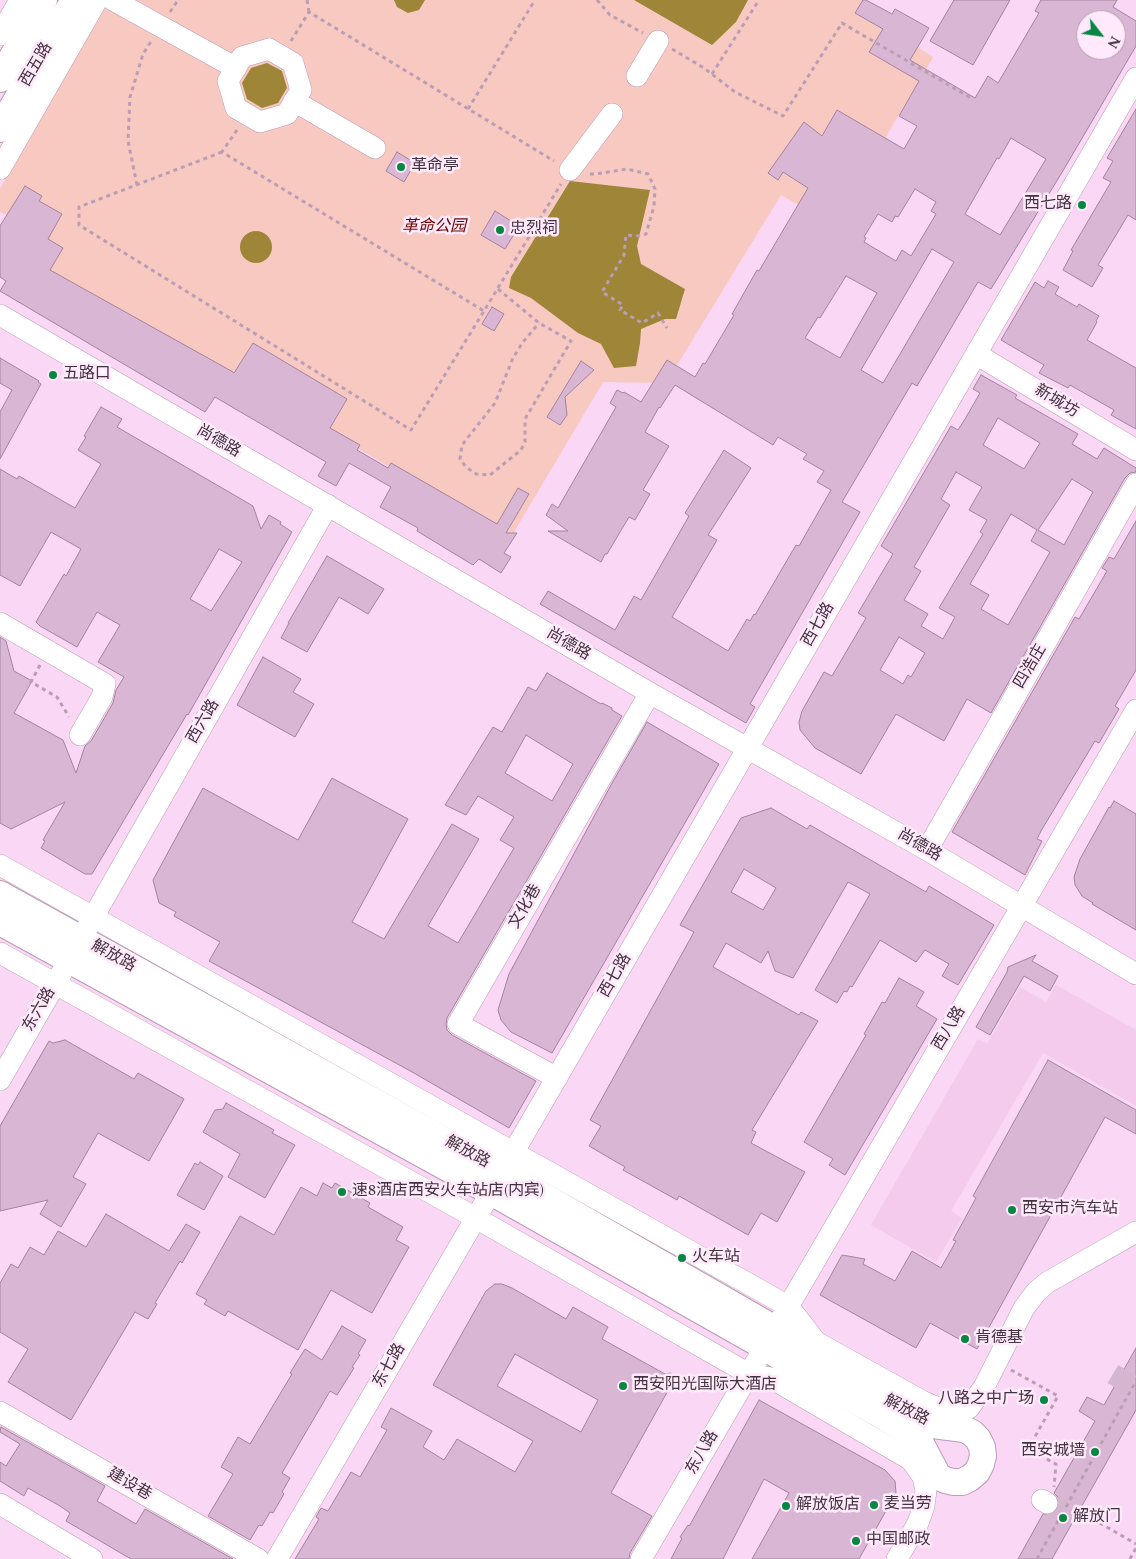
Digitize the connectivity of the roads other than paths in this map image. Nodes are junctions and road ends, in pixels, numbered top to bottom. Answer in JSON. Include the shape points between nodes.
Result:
{"nodes":[{"id":1,"x":20,"y":0,"type":"edge"},
{"id":2,"x":44,"y":0,"type":"edge"},
{"id":3,"x":74,"y":0,"type":"edge"},
{"id":4,"x":97,"y":0,"type":"edge"},
{"id":5,"x":113,"y":0,"type":"edge"},
{"id":6,"x":0,"y":35,"type":"edge"},
{"id":7,"x":658,"y":41,"type":"road end"},
{"id":8,"x":236,"y":68,"type":"junction"},
{"id":9,"x":637,"y":76,"type":"dead end"},
{"id":10,"x":1136,"y":78,"type":"edge"},
{"id":11,"x":0,"y":79,"type":"edge"},
{"id":12,"x":294,"y":101,"type":"junction"},
{"id":13,"x":612,"y":114,"type":"dead end"},
{"id":14,"x":0,"y":129,"type":"edge"},
{"id":15,"x":375,"y":148,"type":"dead end"},
{"id":16,"x":0,"y":169,"type":"edge"},
{"id":17,"x":570,"y":170,"type":"road end"},
{"id":18,"x":0,"y":315,"type":"edge"},
{"id":19,"x":976,"y":354,"type":"junction"},
{"id":20,"x":1136,"y":450,"type":"edge"},
{"id":21,"x":1136,"y":484,"type":"edge"},
{"id":22,"x":328,"y":505,"type":"junction"},
{"id":23,"x":0,"y":623,"type":"edge"},
{"id":24,"x":650,"y":692,"type":"junction"},
{"id":25,"x":1136,"y":710,"type":"edge"},
{"id":26,"x":80,"y":735,"type":"road end"},
{"id":27,"x":748,"y":748,"type":"junction"},
{"id":28,"x":927,"y":850,"type":"junction"},
{"id":29,"x":0,"y":865,"type":"edge"},
{"id":30,"x":0,"y":894,"type":"edge"},
{"id":31,"x":1022,"y":908,"type":"junction"},
{"id":32,"x":94,"y":917,"type":"junction"},
{"id":33,"x":0,"y":922,"type":"edge"},
{"id":34,"x":75,"y":950,"type":"junction"},
{"id":35,"x":0,"y":954,"type":"edge"},
{"id":36,"x":1136,"y":974,"type":"edge"},
{"id":37,"x":55,"y":984,"type":"junction"},
{"id":38,"x":557,"y":1078,"type":"junction"},
{"id":39,"x":0,"y":1080,"type":"edge"},
{"id":40,"x":502,"y":1172,"type":"junction"},
{"id":41,"x":1136,"y":1216,"type":"edge"},
{"id":42,"x":476,"y":1218,"type":"junction"},
{"id":43,"x":1136,"y":1232,"type":"edge"},
{"id":44,"x":1106,"y":1250,"type":"junction"},
{"id":45,"x":788,"y":1306,"type":"junction"},
{"id":46,"x":770,"y":1338,"type":"junction"},
{"id":47,"x":816,"y":1342,"type":"junction"},
{"id":48,"x":749,"y":1374,"type":"junction"},
{"id":49,"x":771,"y":1378,"type":"junction"},
{"id":50,"x":0,"y":1412,"type":"edge"},
{"id":51,"x":944,"y":1419,"type":"junction"},
{"id":52,"x":0,"y":1504,"type":"edge"},
{"id":53,"x":92,"y":1559,"type":"edge"},
{"id":54,"x":258,"y":1559,"type":"edge"},
{"id":55,"x":276,"y":1559,"type":"edge"},
{"id":56,"x":641,"y":1559,"type":"edge"},
{"id":57,"x":898,"y":1559,"type":"edge"}],
"edges":[{"from":1,"to":6,"type":"street"},
{"from":2,"to":11,"type":"main road","name":"西五路"},
{"from":3,"to":14,"type":"main road","name":"西五路"},
{"from":4,"to":16,"type":"street"},
{"from":5,"to":8,"type":"street"},
{"from":7,"to":9,"type":"street"},
{"from":8,"to":12,"type":"street","via":[[242,57],[268,49],[282,56],[293,63],[301,90]]},
{"from":8,"to":12,"type":"street","via":[[228,81],[236,108],[260,122],[287,114]]},
{"from":10,"to":19,"type":"street","name":"西七路"},
{"from":12,"to":15,"type":"street"},
{"from":13,"to":17,"type":"street"},
{"from":18,"to":22,"type":"street","name":"尚德路"},
{"from":19,"to":20,"type":"street","name":"新城坊"},
{"from":19,"to":27,"type":"street","name":"西七路"},
{"from":21,"to":28,"type":"street","name":"四浩庄"},
{"from":22,"to":24,"type":"street","name":"尚德路"},
{"from":22,"to":32,"type":"street","name":"西六路"},
{"from":23,"to":26,"type":"street","via":[[104,684],[102,697]]},
{"from":24,"to":27,"type":"street","name":"尚德路"},
{"from":24,"to":38,"type":"street","name":"文化巷","via":[[458,1024]]},
{"from":25,"to":31,"type":"street","name":"西八路"},
{"from":27,"to":28,"type":"street","name":"尚德路"},
{"from":27,"to":38,"type":"street","name":"西七路"},
{"from":28,"to":31,"type":"street","name":"尚德路"},
{"from":29,"to":32,"type":"street"},
{"from":30,"to":34,"type":"main road","name":"解放路"},
{"from":31,"to":36,"type":"street","name":"尚德路"},
{"from":31,"to":45,"type":"street","name":"西八路"},
{"from":32,"to":34,"type":"street","name":"西六路"},
{"from":32,"to":40,"type":"street"},
{"from":33,"to":34,"type":"main road","name":"解放路"},
{"from":34,"to":37,"type":"street","name":"东六路"},
{"from":34,"to":40,"type":"main road","name":"解放路"},
{"from":35,"to":37,"type":"street"},
{"from":37,"to":39,"type":"street","name":"东六路"},
{"from":37,"to":42,"type":"street"},
{"from":38,"to":40,"type":"street","name":"西七路"},
{"from":40,"to":42,"type":"street","name":"东七路"},
{"from":40,"to":45,"type":"street"},
{"from":40,"to":46,"type":"main road","name":"解放路"},
{"from":41,"to":44,"type":"street"},
{"from":42,"to":48,"type":"street"},
{"from":42,"to":55,"type":"street","name":"东七路"},
{"from":43,"to":44,"type":"street"},
{"from":44,"to":51,"type":"street","via":[[1037,1291],[1024,1308],[984,1387],[969,1408]]},
{"from":45,"to":46,"type":"street","name":"西八路"},
{"from":45,"to":47,"type":"street"},
{"from":46,"to":47,"type":"street"},
{"from":46,"to":48,"type":"street","name":"东八路"},
{"from":46,"to":49,"type":"street"},
{"from":46,"to":51,"type":"main road","name":"解放路"},
{"from":46,"to":51,"type":"main road","name":"解放路","via":[[918,1438],[938,1476],[962,1482],[970,1478],[981,1464],[982,1447],[972,1433]]},
{"from":47,"to":51,"type":"street","via":[[922,1401]]},
{"from":48,"to":49,"type":"street"},
{"from":48,"to":56,"type":"street","name":"东八路"},
{"from":49,"to":57,"type":"street","via":[[911,1460],[923,1477],[926,1490],[924,1506]]},
{"from":50,"to":54,"type":"street","name":"建设巷"},
{"from":52,"to":53,"type":"street"}]}
